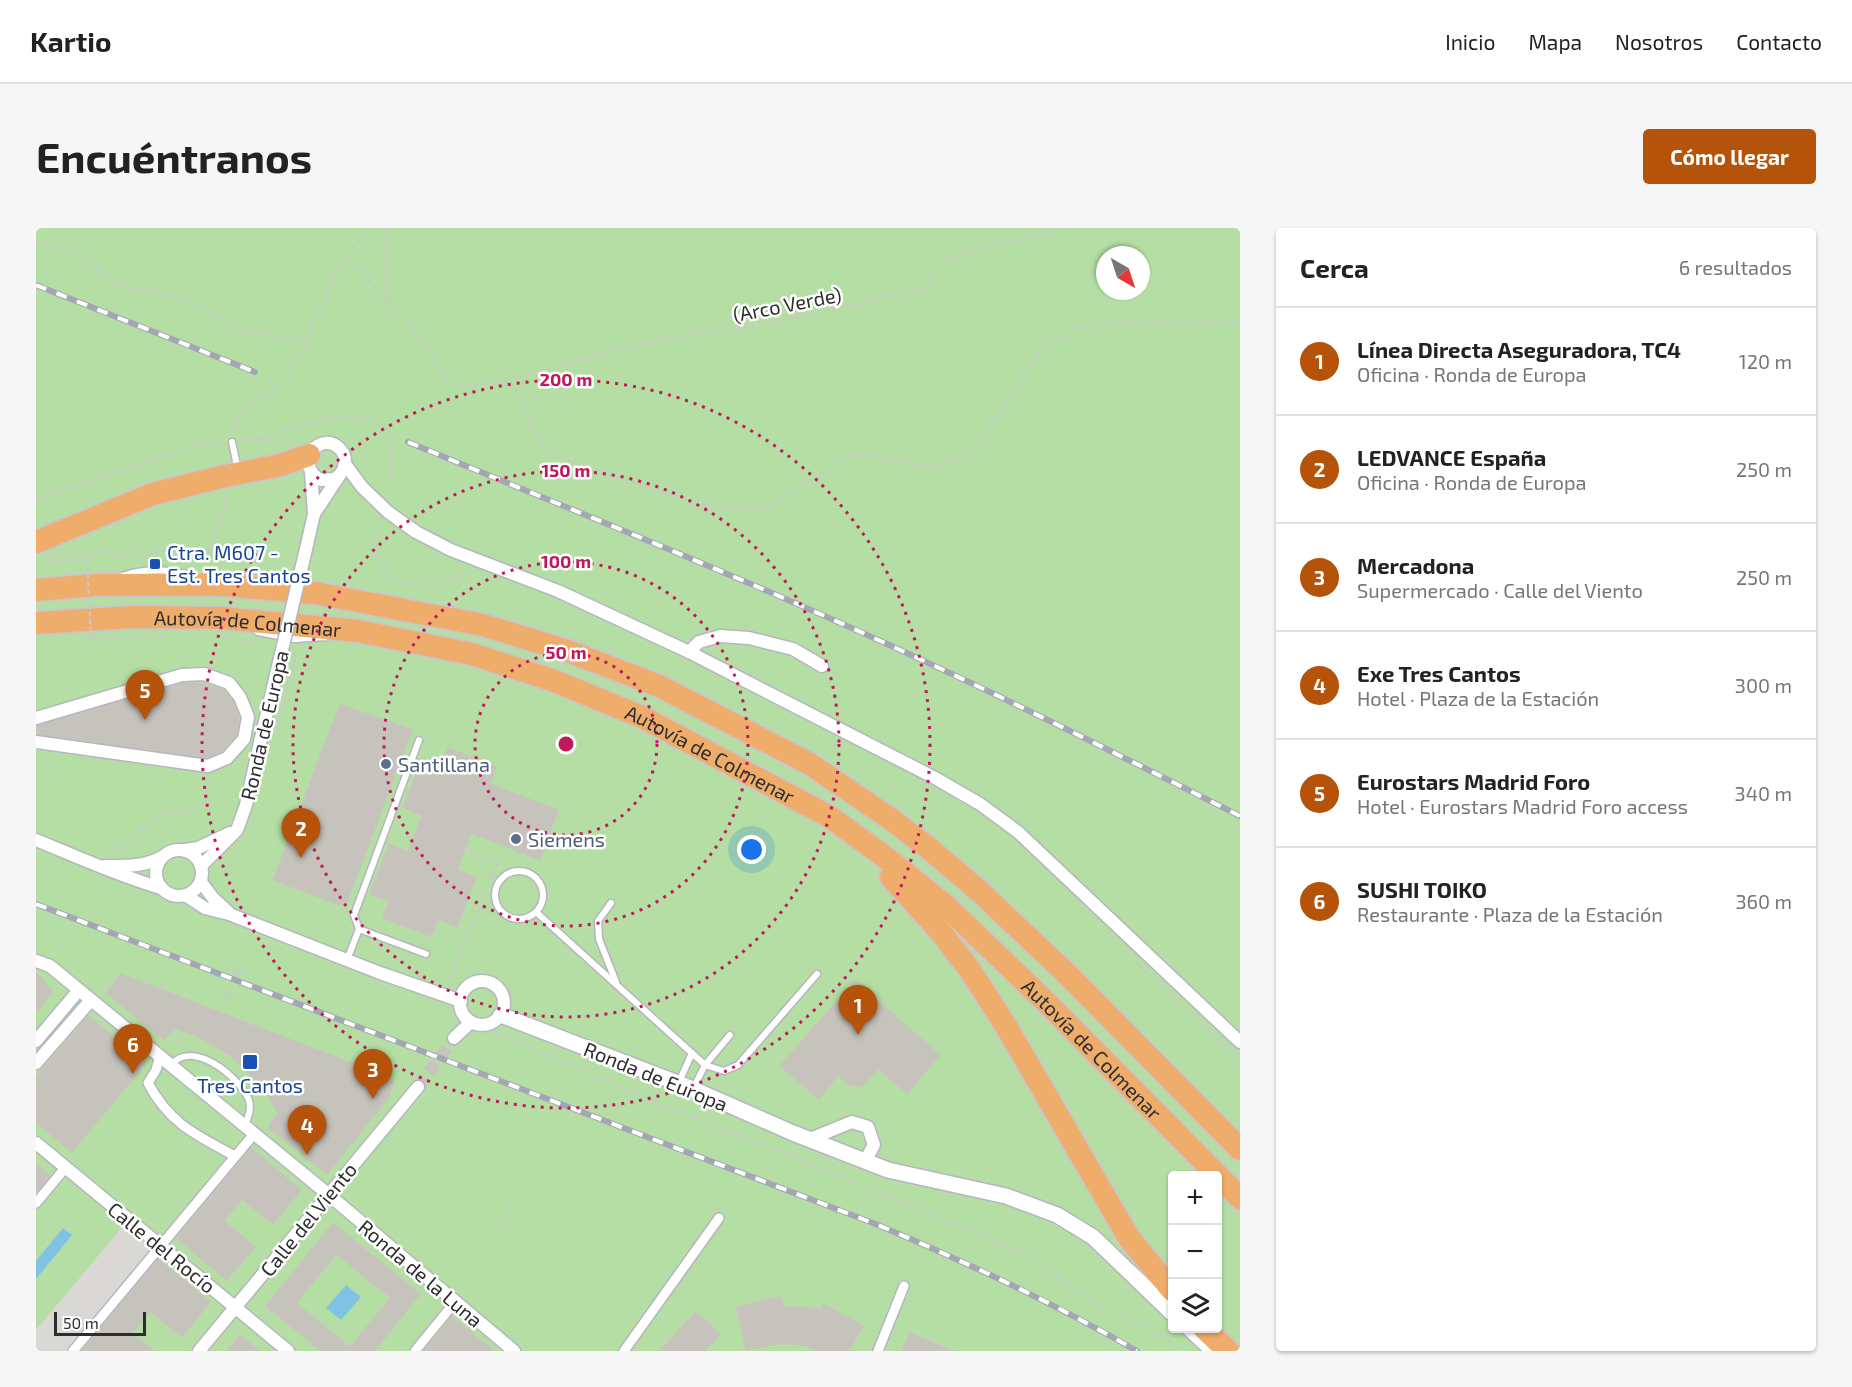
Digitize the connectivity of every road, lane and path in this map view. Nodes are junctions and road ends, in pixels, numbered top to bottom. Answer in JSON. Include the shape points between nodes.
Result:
{"nodes":[{"id":1,"x":369,"y":228,"type":"edge"},
{"id":2,"x":386,"y":228,"type":"edge"},
{"id":3,"x":1062,"y":228,"type":"edge"},
{"id":4,"x":36,"y":241,"type":"edge"},
{"id":5,"x":348,"y":257,"type":"junction"},
{"id":6,"x":388,"y":303,"type":"junction"},
{"id":7,"x":1240,"y":320,"type":"edge"},
{"id":8,"x":306,"y":341,"type":"junction"},
{"id":9,"x":503,"y":381,"type":"junction"},
{"id":10,"x":232,"y":442,"type":"junction"},
{"id":11,"x":310,"y":464,"type":"junction"},
{"id":12,"x":342,"y":470,"type":"junction"},
{"id":13,"x":232,"y":474,"type":"junction"},
{"id":14,"x":390,"y":486,"type":"dead end"},
{"id":15,"x":36,"y":500,"type":"edge"},
{"id":16,"x":314,"y":514,"type":"junction"},
{"id":17,"x":36,"y":542,"type":"edge"},
{"id":18,"x":36,"y":590,"type":"edge"},
{"id":19,"x":36,"y":623,"type":"edge"},
{"id":20,"x":226,"y":627,"type":"junction"},
{"id":21,"x":251,"y":631,"type":"dead end"},
{"id":22,"x":358,"y":631,"type":"junction"},
{"id":23,"x":170,"y":636,"type":"dead end"},
{"id":24,"x":262,"y":642,"type":"dead end"},
{"id":25,"x":288,"y":646,"type":"dead end"},
{"id":26,"x":689,"y":652,"type":"junction"},
{"id":27,"x":822,"y":666,"type":"dead end"},
{"id":28,"x":36,"y":718,"type":"edge"},
{"id":29,"x":277,"y":730,"type":"dead end"},
{"id":30,"x":419,"y":740,"type":"dead end"},
{"id":31,"x":36,"y":742,"type":"edge"},
{"id":32,"x":213,"y":764,"type":"junction"},
{"id":33,"x":782,"y":790,"type":"junction"},
{"id":34,"x":237,"y":830,"type":"junction"},
{"id":35,"x":36,"y":840,"type":"edge"},
{"id":36,"x":465,"y":849,"type":"dead end"},
{"id":37,"x":184,"y":850,"type":"junction"},
{"id":38,"x":162,"y":857,"type":"junction"},
{"id":39,"x":102,"y":866,"type":"junction"},
{"id":40,"x":201,"y":866,"type":"junction"},
{"id":41,"x":495,"y":879,"type":"junction"},
{"id":42,"x":201,"y":882,"type":"junction"},
{"id":43,"x":161,"y":888,"type":"junction"},
{"id":44,"x":185,"y":895,"type":"junction"},
{"id":45,"x":610,"y":903,"type":"dead end"},
{"id":46,"x":536,"y":912,"type":"junction"},
{"id":47,"x":229,"y":914,"type":"junction"},
{"id":48,"x":360,"y":929,"type":"junction"},
{"id":49,"x":426,"y":954,"type":"dead end"},
{"id":50,"x":347,"y":960,"type":"junction"},
{"id":51,"x":36,"y":961,"type":"edge"},
{"id":52,"x":237,"y":964,"type":"dead end"},
{"id":53,"x":245,"y":974,"type":"dead end"},
{"id":54,"x":817,"y":974,"type":"dead end"},
{"id":55,"x":617,"y":985,"type":"junction"},
{"id":56,"x":79,"y":990,"type":"junction"},
{"id":57,"x":229,"y":990,"type":"dead end"},
{"id":58,"x":433,"y":992,"type":"junction"},
{"id":59,"x":236,"y":999,"type":"dead end"},
{"id":60,"x":91,"y":1000,"type":"junction"},
{"id":61,"x":461,"y":1001,"type":"junction"},
{"id":62,"x":501,"y":1015,"type":"junction"},
{"id":63,"x":203,"y":1018,"type":"dead end"},
{"id":64,"x":471,"y":1022,"type":"junction"},
{"id":65,"x":225,"y":1026,"type":"dead end"},
{"id":66,"x":174,"y":1028,"type":"dead end"},
{"id":67,"x":493,"y":1030,"type":"dead end"},
{"id":68,"x":730,"y":1035,"type":"dead end"},
{"id":69,"x":454,"y":1038,"type":"tunnel mouth"},
{"id":70,"x":36,"y":1041,"type":"edge"},
{"id":71,"x":1240,"y":1042,"type":"edge"},
{"id":72,"x":692,"y":1053,"type":"junction"},
{"id":73,"x":160,"y":1056,"type":"junction"},
{"id":74,"x":185,"y":1056,"type":"junction"},
{"id":75,"x":36,"y":1063,"type":"edge"},
{"id":76,"x":171,"y":1065,"type":"junction"},
{"id":77,"x":705,"y":1065,"type":"junction"},
{"id":78,"x":678,"y":1084,"type":"junction"},
{"id":79,"x":418,"y":1087,"type":"tunnel mouth"},
{"id":80,"x":693,"y":1089,"type":"junction"},
{"id":81,"x":837,"y":1127,"type":"junction"},
{"id":82,"x":249,"y":1130,"type":"junction"},
{"id":83,"x":810,"y":1140,"type":"junction"},
{"id":84,"x":36,"y":1143,"type":"edge"},
{"id":85,"x":833,"y":1148,"type":"junction"},
{"id":86,"x":1240,"y":1149,"type":"edge"},
{"id":87,"x":235,"y":1156,"type":"junction"},
{"id":88,"x":866,"y":1161,"type":"junction"},
{"id":89,"x":66,"y":1167,"type":"junction"},
{"id":90,"x":328,"y":1195,"type":"junction"},
{"id":91,"x":1240,"y":1198,"type":"edge"},
{"id":92,"x":517,"y":1202,"type":"dead end"},
{"id":93,"x":36,"y":1203,"type":"edge"},
{"id":94,"x":719,"y":1218,"type":"dead end"},
{"id":95,"x":498,"y":1224,"type":"dead end"},
{"id":96,"x":160,"y":1245,"type":"junction"},
{"id":97,"x":1168,"y":1284,"type":"edge"},
{"id":98,"x":904,"y":1286,"type":"dead end"},
{"id":99,"x":455,"y":1302,"type":"junction"},
{"id":100,"x":235,"y":1307,"type":"junction"},
{"id":101,"x":1168,"y":1308,"type":"edge"},
{"id":102,"x":1194,"y":1333,"type":"edge"},
{"id":103,"x":1208,"y":1333,"type":"edge"},
{"id":104,"x":76,"y":1350,"type":"edge"},
{"id":105,"x":199,"y":1351,"type":"edge"},
{"id":106,"x":288,"y":1351,"type":"edge"},
{"id":107,"x":415,"y":1351,"type":"edge"},
{"id":108,"x":514,"y":1351,"type":"edge"},
{"id":109,"x":624,"y":1351,"type":"edge"},
{"id":110,"x":878,"y":1351,"type":"edge"},
{"id":111,"x":1184,"y":1351,"type":"edge"},
{"id":112,"x":1214,"y":1351,"type":"edge"},
{"id":113,"x":1228,"y":1351,"type":"edge"}],
"edges":[{"from":1,"to":5,"type":"path"},
{"from":2,"to":6,"type":"path"},
{"from":3,"to":9,"type":"path","name":"(Arco Verde)","via":[[950,258],[922,289],[737,330],[703,331]]},
{"from":4,"to":8,"type":"path","via":[[76,251],[127,289],[173,294],[238,329]]},
{"from":5,"to":6,"type":"path"},
{"from":5,"to":8,"type":"path"},
{"from":6,"to":9,"type":"path","name":"(Arco Verde)","via":[[423,341],[440,372],[452,384],[460,387]]},
{"from":7,"to":9,"type":"path","via":[[1080,328],[1038,354],[984,437],[964,456],[936,466],[923,466],[858,455],[769,508],[755,510],[676,498],[563,459],[536,436],[519,395]]},
{"from":8,"to":10,"type":"path","via":[[280,384],[232,424]]},
{"from":10,"to":13,"type":"lane"},
{"from":10,"to":14,"type":"path","via":[[260,440],[320,419],[347,415],[370,420],[385,428],[393,444]]},
{"from":10,"to":15,"type":"path","via":[[193,446]]},
{"from":11,"to":12,"type":"street","via":[[321,480],[328,480]]},
{"from":11,"to":12,"type":"street","via":[[316,446],[330,443],[342,451]]},
{"from":11,"to":13,"type":"highway"},
{"from":11,"to":16,"type":"street","name":"Ronda de Europa"},
{"from":12,"to":16,"type":"street","name":"Ronda de Europa"},
{"from":12,"to":26,"type":"street","via":[[416,532],[579,600]]},
{"from":13,"to":17,"type":"highway","via":[[153,494]]},
{"from":13,"to":23,"type":"path","bridge":true,"via":[[218,537],[207,552],[49,555],[51,561],[87,559],[91,639]]},
{"from":16,"to":34,"type":"street","name":"Ronda de Europa","bridge":true},
{"from":18,"to":86,"type":"highway","name":"Autovía de Colmenar","via":[[96,585],[221,585],[315,593],[483,626],[659,686],[810,764],[892,820],[978,890],[1068,975]]},
{"from":19,"to":20,"type":"highway","name":"Autovía de Colmenar","via":[[133,617]]},
{"from":20,"to":22,"type":"highway","name":"Autovía de Colmenar"},
{"from":20,"to":24,"type":"path"},
{"from":21,"to":22,"type":"lane","via":[[295,639]]},
{"from":22,"to":33,"type":"highway","name":"Autovía de Colmenar","via":[[472,654],[552,680],[642,717]]},
{"from":25,"to":29,"type":"path","via":[[297,648]]},
{"from":26,"to":27,"type":"street","via":[[699,642],[720,636],[749,638],[793,649]]},
{"from":26,"to":71,"type":"street","via":[[980,804],[1018,832]]},
{"from":28,"to":32,"type":"street","via":[[182,675],[204,674],[229,683],[248,717],[244,740],[227,758]]},
{"from":30,"to":48,"type":"lane","via":[[354,915]]},
{"from":31,"to":32,"type":"street"},
{"from":32,"to":39,"type":"path","via":[[204,802],[190,810],[160,816],[111,852]]},
{"from":33,"to":91,"type":"highway","name":"Autovía de Colmenar","via":[[830,817],[945,905]]},
{"from":33,"to":97,"type":"highway","via":[[881,867],[939,930],[1006,1026],[1130,1238]]},
{"from":34,"to":37,"type":"street","via":[[198,848]]},
{"from":34,"to":40,"type":"street","name":"Ronda de Europa"},
{"from":35,"to":39,"type":"street"},
{"from":36,"to":41,"type":"path","via":[[498,862]]},
{"from":37,"to":38,"type":"street"},
{"from":37,"to":40,"type":"street","via":[[195,855]]},
{"from":38,"to":39,"type":"street","via":[[135,866]]},
{"from":38,"to":43,"type":"street","via":[[156,869]]},
{"from":39,"to":43,"type":"street","via":[[130,880]]},
{"from":40,"to":42,"type":"street"},
{"from":41,"to":46,"type":"lane","via":[[495,898],[507,916],[518,919]]},
{"from":41,"to":46,"type":"lane","via":[[517,870],[535,876],[542,885],[543,897]]},
{"from":41,"to":58,"type":"path","via":[[448,985],[438,982]]},
{"from":42,"to":44,"type":"street"},
{"from":42,"to":47,"type":"street"},
{"from":43,"to":44,"type":"street","via":[[172,895]]},
{"from":44,"to":47,"type":"street","via":[[205,908]]},
{"from":45,"to":55,"type":"lane","via":[[598,921],[599,939]]},
{"from":46,"to":55,"type":"lane"},
{"from":47,"to":50,"type":"street"},
{"from":48,"to":49,"type":"lane"},
{"from":48,"to":50,"type":"lane"},
{"from":50,"to":58,"type":"street"},
{"from":51,"to":56,"type":"street","name":"Ronda de la Luna","via":[[50,966]]},
{"from":52,"to":53,"type":"path","via":[[234,974]]},
{"from":54,"to":77,"type":"lane","via":[[738,1065],[724,1071]]},
{"from":55,"to":72,"type":"lane"},
{"from":56,"to":60,"type":"street","name":"Ronda de la Luna"},
{"from":56,"to":70,"type":"street"},
{"from":57,"to":59,"type":"path","via":[[226,999]]},
{"from":58,"to":61,"type":"street"},
{"from":60,"to":73,"type":"street","name":"Ronda de la Luna"},
{"from":60,"to":75,"type":"street"},
{"from":61,"to":62,"type":"street","via":[[466,988],[486,981],[503,994]]},
{"from":61,"to":64,"type":"street","via":[[463,1013]]},
{"from":62,"to":64,"type":"street","via":[[490,1023]]},
{"from":62,"to":78,"type":"street","name":"Ronda de Europa"},
{"from":63,"to":65,"type":"path"},
{"from":64,"to":69,"type":"street"},
{"from":66,"to":74,"type":"path"},
{"from":67,"to":111,"type":"path","via":[[672,1110],[1019,1251],[1084,1297]]},
{"from":68,"to":77,"type":"lane"},
{"from":72,"to":77,"type":"lane"},
{"from":72,"to":78,"type":"lane"},
{"from":73,"to":76,"type":"street","name":"Ronda de la Luna"},
{"from":73,"to":87,"type":"street","via":[[148,1083],[155,1095],[173,1118],[195,1135]]},
{"from":74,"to":76,"type":"lane"},
{"from":74,"to":82,"type":"lane","via":[[201,1056],[242,1089],[250,1103]]},
{"from":76,"to":82,"type":"street","name":"Ronda de la Luna"},
{"from":77,"to":80,"type":"lane"},
{"from":78,"to":80,"type":"street","name":"Ronda de Europa"},
{"from":79,"to":90,"type":"street","name":"Calle del Viento"},
{"from":80,"to":83,"type":"street","name":"Ronda de Europa"},
{"from":81,"to":83,"type":"street"},
{"from":81,"to":85,"type":"street"},
{"from":81,"to":88,"type":"street","via":[[852,1122],[868,1127],[874,1145]]},
{"from":82,"to":87,"type":"street"},
{"from":82,"to":90,"type":"street","name":"Ronda de la Luna"},
{"from":83,"to":85,"type":"street","name":"Ronda de Europa"},
{"from":84,"to":89,"type":"street","name":"Calle del Rocío"},
{"from":85,"to":88,"type":"street","name":"Ronda de Europa"},
{"from":87,"to":96,"type":"street"},
{"from":88,"to":101,"type":"street","name":"Ronda de Europa","via":[[888,1170],[1006,1196],[1057,1215],[1093,1237]]},
{"from":89,"to":93,"type":"street"},
{"from":89,"to":96,"type":"street","name":"Calle del Rocío"},
{"from":90,"to":99,"type":"street","name":"Ronda de la Luna"},
{"from":90,"to":100,"type":"street","name":"Calle del Viento"},
{"from":92,"to":95,"type":"path"},
{"from":94,"to":109,"type":"street"},
{"from":96,"to":100,"type":"street","name":"Calle del Rocío"},
{"from":96,"to":104,"type":"street"},
{"from":98,"to":110,"type":"street"},
{"from":99,"to":107,"type":"street"},
{"from":99,"to":108,"type":"street","name":"Ronda de la Luna"},
{"from":100,"to":105,"type":"street","name":"Calle del Viento"},
{"from":100,"to":106,"type":"street","name":"Calle del Rocío"},
{"from":102,"to":112,"type":"street"},
{"from":103,"to":113,"type":"highway"}]}
